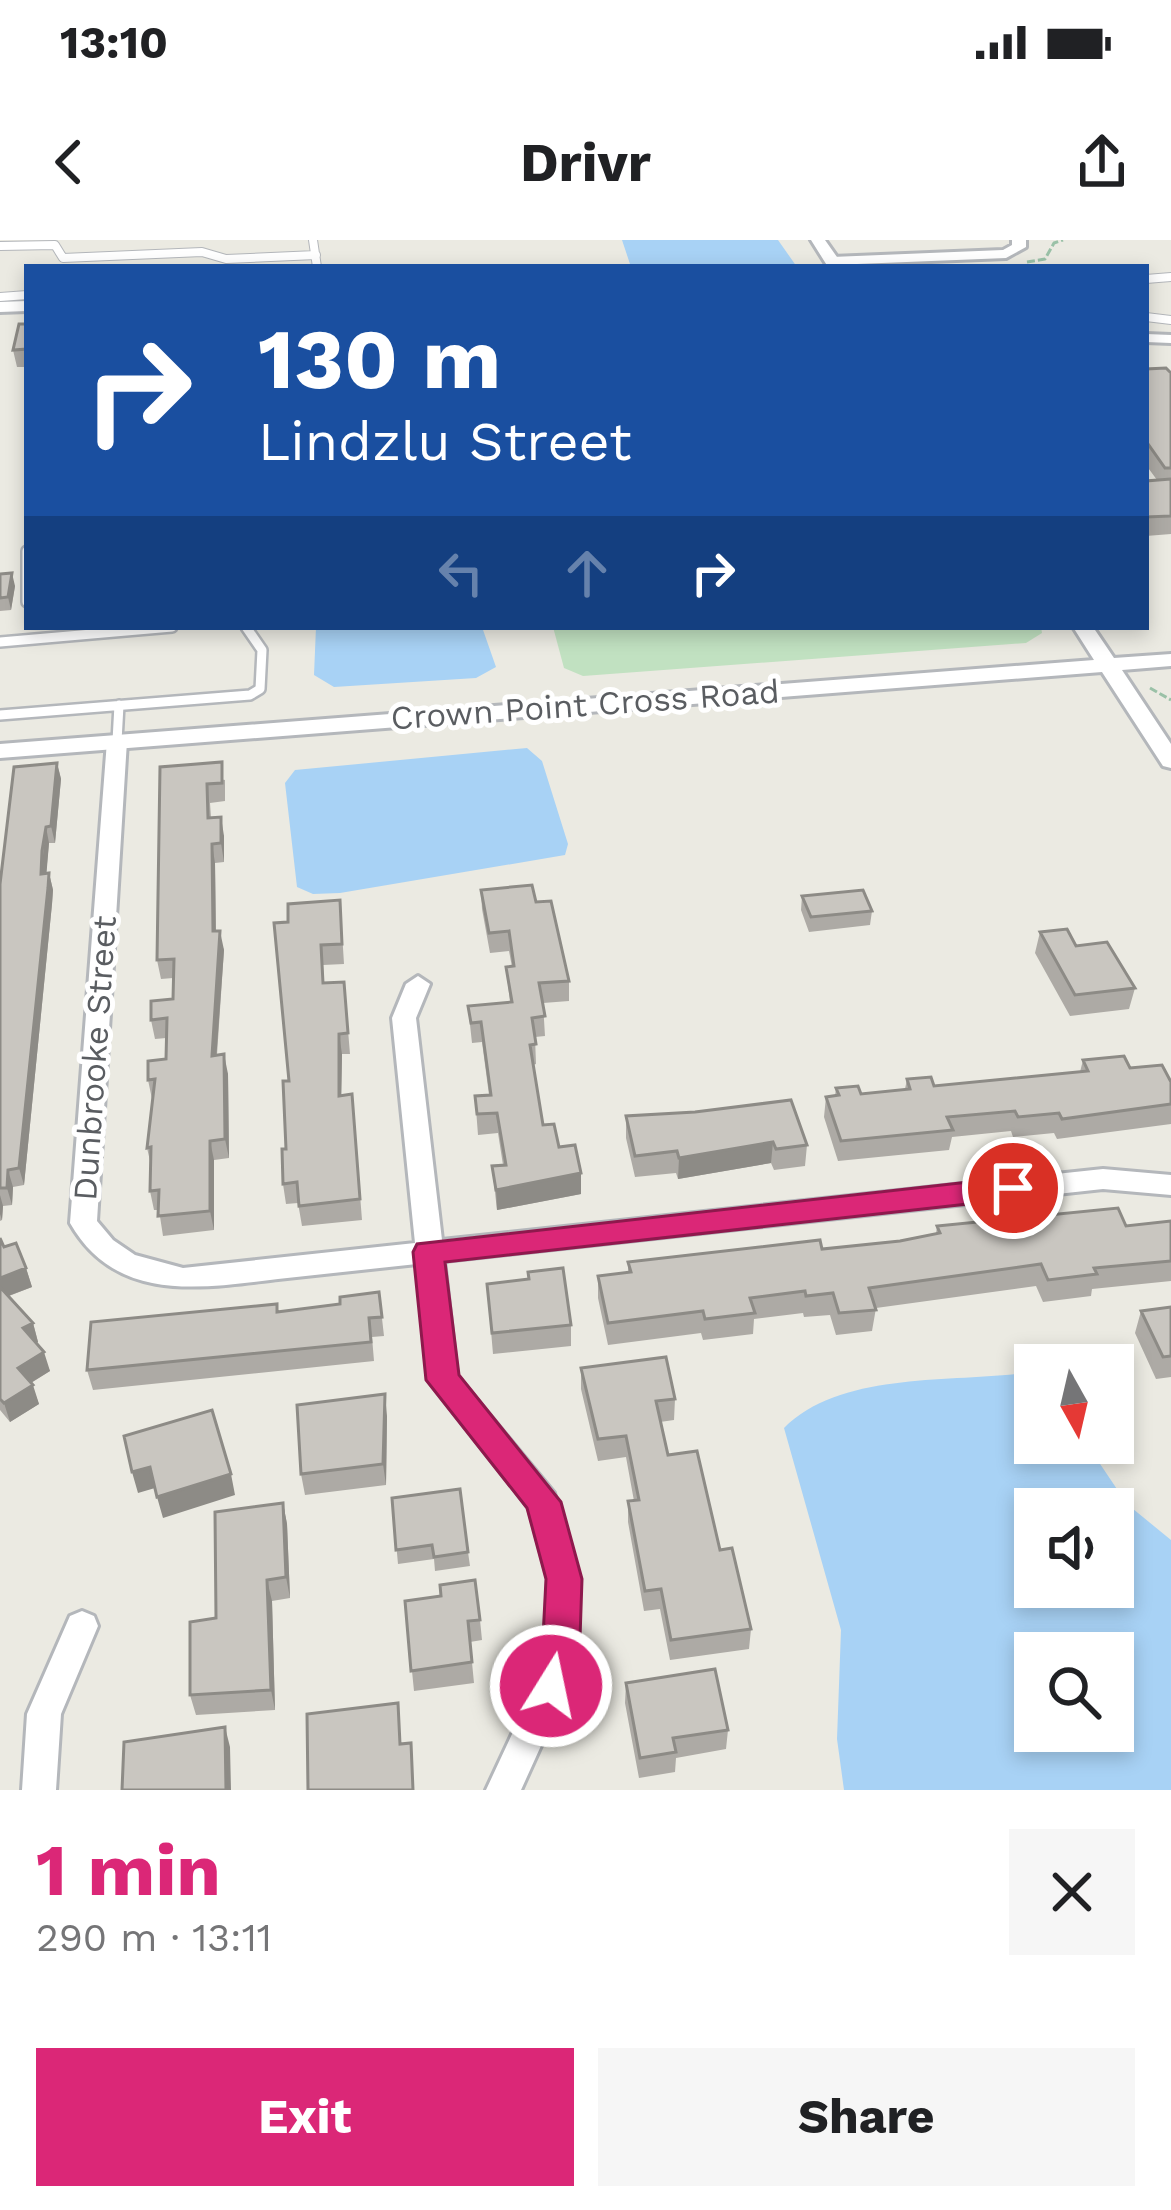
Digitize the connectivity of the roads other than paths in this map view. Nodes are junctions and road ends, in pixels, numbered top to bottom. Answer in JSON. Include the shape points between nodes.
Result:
{"nodes":[{"id":1,"x":314,"y":240,"type":"edge"},
{"id":2,"x":818,"y":240,"type":"edge"},
{"id":3,"x":1018,"y":240,"type":"edge"},
{"id":4,"x":0,"y":246,"type":"edge"},
{"id":5,"x":316,"y":254,"type":"junction"},
{"id":6,"x":226,"y":259,"type":"junction"},
{"id":7,"x":62,"y":263,"type":"edge"},
{"id":8,"x":217,"y":264,"type":"edge"},
{"id":9,"x":317,"y":264,"type":"edge"},
{"id":10,"x":834,"y":264,"type":"edge"},
{"id":11,"x":138,"y":630,"type":"edge"},
{"id":12,"x":248,"y":630,"type":"edge"},
{"id":13,"x":1085,"y":630,"type":"edge"},
{"id":14,"x":0,"y":642,"type":"edge"},
{"id":15,"x":1171,"y":660,"type":"edge"},
{"id":16,"x":1110,"y":665,"type":"junction"},
{"id":17,"x":119,"y":705,"type":"junction"},
{"id":18,"x":0,"y":715,"type":"edge"},
{"id":19,"x":117,"y":741,"type":"junction"},
{"id":20,"x":0,"y":751,"type":"edge"},
{"id":21,"x":1171,"y":761,"type":"edge"},
{"id":22,"x":418,"y":984,"type":"dead end"},
{"id":23,"x":1171,"y":1185,"type":"edge"},
{"id":24,"x":428,"y":1252,"type":"junction"},
{"id":25,"x":82,"y":1626,"type":"dead end"},
{"id":26,"x":38,"y":1790,"type":"edge"},
{"id":27,"x":503,"y":1790,"type":"edge"}],
"edges":[{"from":1,"to":5,"type":"lane"},
{"from":2,"to":10,"type":"street"},
{"from":3,"to":10,"type":"street","via":[[1006,254]]},
{"from":4,"to":7,"type":"lane","via":[[55,245]]},
{"from":5,"to":6,"type":"lane"},
{"from":5,"to":9,"type":"lane"},
{"from":6,"to":7,"type":"lane","via":[[202,252]]},
{"from":6,"to":8,"type":"lane"},
{"from":11,"to":14,"type":"lane"},
{"from":12,"to":17,"type":"lane","via":[[262,650],[260,689],[250,695]]},
{"from":13,"to":16,"type":"street"},
{"from":15,"to":16,"type":"street","name":"Crown Point Cross Road"},
{"from":16,"to":19,"type":"street","name":"Crown Point Cross Road"},
{"from":16,"to":21,"type":"street"},
{"from":17,"to":18,"type":"lane"},
{"from":17,"to":19,"type":"lane"},
{"from":19,"to":20,"type":"street","name":"Crown Point Cross Road"},
{"from":19,"to":24,"type":"street","name":"Dunbrooke Street","via":[[82,1223],[101,1251],[130,1269],[183,1279]]},
{"from":22,"to":24,"type":"street","via":[[404,1018]]},
{"from":23,"to":24,"type":"street","via":[[1103,1178]]},
{"from":24,"to":27,"type":"street","via":[[442,1380],[543,1502],[564,1579],[551,1686]]},
{"from":25,"to":26,"type":"street","via":[[44,1714]]}]}
